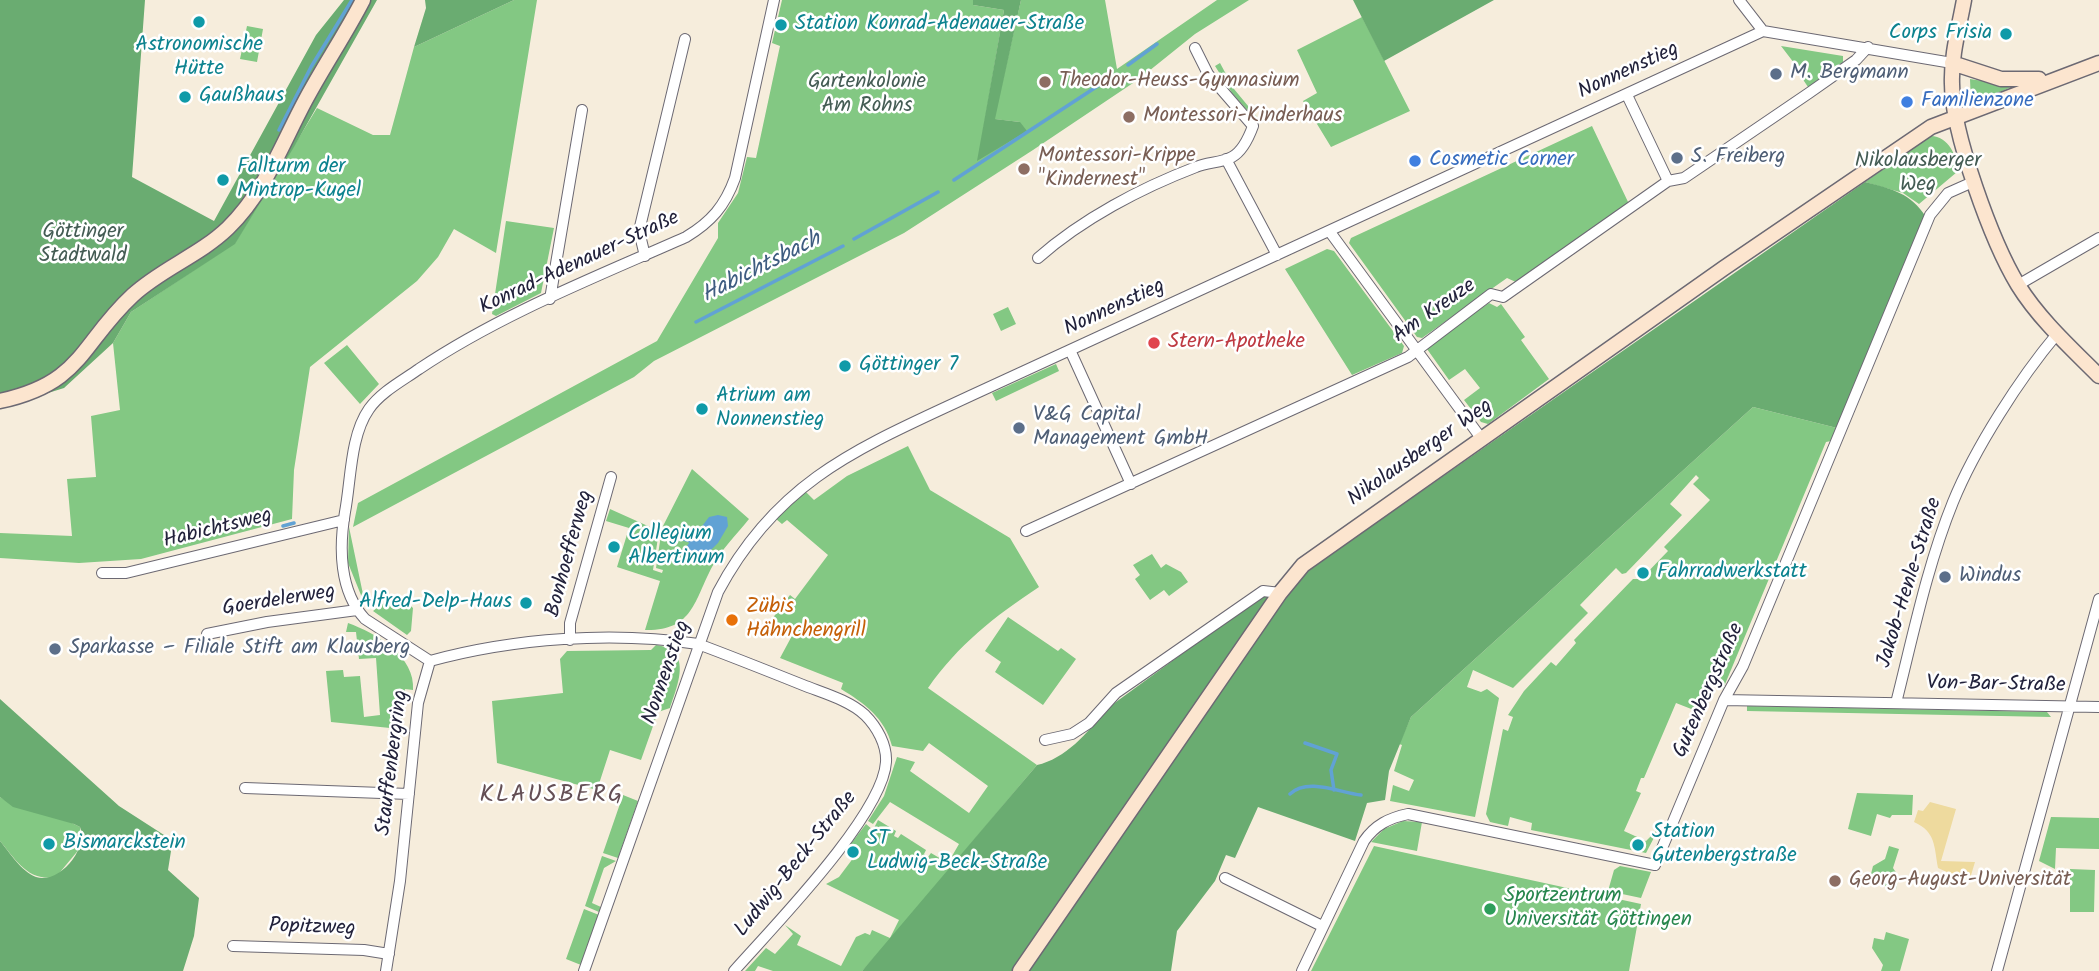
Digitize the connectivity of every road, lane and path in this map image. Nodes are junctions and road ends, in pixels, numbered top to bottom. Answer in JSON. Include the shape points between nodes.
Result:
{"nodes":[{"id":1,"x":363,"y":0,"type":"edge"},
{"id":2,"x":774,"y":0,"type":"edge"},
{"id":3,"x":1739,"y":0,"type":"edge"},
{"id":4,"x":1964,"y":0,"type":"edge"},
{"id":5,"x":1763,"y":31,"type":"junction"},
{"id":6,"x":685,"y":39,"type":"dead end"},
{"id":7,"x":1867,"y":47,"type":"junction"},
{"id":8,"x":1195,"y":48,"type":"dead end"},
{"id":9,"x":1952,"y":63,"type":"junction"},
{"id":10,"x":2099,"y":63,"type":"edge"},
{"id":11,"x":2057,"y":76,"type":"junction"},
{"id":12,"x":1627,"y":95,"type":"junction"},
{"id":13,"x":582,"y":110,"type":"dead end"},
{"id":14,"x":1956,"y":118,"type":"junction"},
{"id":15,"x":1226,"y":159,"type":"junction"},
{"id":16,"x":1668,"y":181,"type":"junction"},
{"id":17,"x":1975,"y":181,"type":"junction"},
{"id":18,"x":1331,"y":232,"type":"junction"},
{"id":19,"x":2099,"y":238,"type":"edge"},
{"id":20,"x":1277,"y":255,"type":"junction"},
{"id":21,"x":645,"y":256,"type":"junction"},
{"id":22,"x":1038,"y":258,"type":"dead end"},
{"id":23,"x":2018,"y":285,"type":"junction"},
{"id":24,"x":550,"y":299,"type":"junction"},
{"id":25,"x":2057,"y":334,"type":"junction"},
{"id":26,"x":1416,"y":349,"type":"junction"},
{"id":27,"x":1070,"y":351,"type":"junction"},
{"id":28,"x":2099,"y":376,"type":"edge"},
{"id":29,"x":0,"y":401,"type":"edge"},
{"id":30,"x":1481,"y":438,"type":"junction"},
{"id":31,"x":611,"y":477,"type":"dead end"},
{"id":32,"x":1131,"y":484,"type":"junction"},
{"id":33,"x":344,"y":520,"type":"junction"},
{"id":34,"x":1026,"y":531,"type":"dead end"},
{"id":35,"x":102,"y":573,"type":"dead end"},
{"id":36,"x":1280,"y":593,"type":"junction"},
{"id":37,"x":2099,"y":599,"type":"edge"},
{"id":38,"x":357,"y":610,"type":"junction"},
{"id":39,"x":207,"y":634,"type":"dead end"},
{"id":40,"x":570,"y":640,"type":"junction"},
{"id":41,"x":698,"y":644,"type":"junction"},
{"id":42,"x":430,"y":661,"type":"junction"},
{"id":43,"x":1724,"y":700,"type":"junction"},
{"id":44,"x":1895,"y":703,"type":"junction"},
{"id":45,"x":2070,"y":707,"type":"junction"},
{"id":46,"x":2099,"y":708,"type":"edge"},
{"id":47,"x":1045,"y":740,"type":"dead end"},
{"id":48,"x":245,"y":788,"type":"dead end"},
{"id":49,"x":410,"y":794,"type":"junction"},
{"id":50,"x":1225,"y":878,"type":"dead end"},
{"id":51,"x":1322,"y":926,"type":"junction"},
{"id":52,"x":233,"y":946,"type":"dead end"},
{"id":53,"x":388,"y":954,"type":"junction"},
{"id":54,"x":386,"y":971,"type":"edge"},
{"id":55,"x":583,"y":971,"type":"edge"},
{"id":56,"x":734,"y":971,"type":"edge"},
{"id":57,"x":1020,"y":971,"type":"edge"},
{"id":58,"x":1302,"y":971,"type":"edge"},
{"id":59,"x":1997,"y":971,"type":"edge"}],
"edges":[{"from":1,"to":29,"type":"street","via":[[242,214],[131,297],[70,369],[32,392]]},
{"from":2,"to":21,"type":"street","name":"Konrad-Adenauer-Straße","via":[[735,178],[724,204],[700,229]]},
{"from":3,"to":5,"type":"street"},
{"from":4,"to":9,"type":"street"},
{"from":5,"to":7,"type":"street"},
{"from":5,"to":12,"type":"street","name":"Nonnenstieg"},
{"from":6,"to":21,"type":"street","via":[[639,231]]},
{"from":7,"to":9,"type":"street"},
{"from":7,"to":16,"type":"street","name":"Am Kreuze","via":[[1844,68],[1684,178]]},
{"from":8,"to":15,"type":"street","via":[[1208,74],[1252,126],[1249,139],[1235,156]]},
{"from":9,"to":11,"type":"street","name":"Nikolausberger Weg","via":[[2001,79]]},
{"from":9,"to":14,"type":"street"},
{"from":10,"to":11,"type":"street","name":"Nikolausberger Weg"},
{"from":11,"to":14,"type":"street","name":"Nikolausberger Weg"},
{"from":12,"to":16,"type":"street"},
{"from":12,"to":18,"type":"street","name":"Nonnenstieg"},
{"from":13,"to":24,"type":"street"},
{"from":14,"to":17,"type":"street"},
{"from":14,"to":30,"type":"street","name":"Nikolausberger Weg","via":[[1931,127],[1890,153]]},
{"from":15,"to":20,"type":"street"},
{"from":15,"to":22,"type":"street","via":[[1144,190],[1059,240]]},
{"from":16,"to":26,"type":"street","name":"Am Kreuze","via":[[1503,297],[1491,294]]},
{"from":17,"to":23,"type":"street"},
{"from":17,"to":43,"type":"street","name":"Gutenbergstraße","via":[[1948,193],[1930,215],[1748,653]]},
{"from":18,"to":20,"type":"street","name":"Nonnenstieg"},
{"from":18,"to":26,"type":"street"},
{"from":19,"to":23,"type":"street"},
{"from":20,"to":27,"type":"street","name":"Nonnenstieg"},
{"from":21,"to":24,"type":"street","name":"Konrad-Adenauer-Straße"},
{"from":23,"to":25,"type":"street"},
{"from":24,"to":33,"type":"street","name":"Konrad-Adenauer-Straße","via":[[470,335],[374,402],[360,429]]},
{"from":25,"to":28,"type":"street"},
{"from":25,"to":44,"type":"street","name":"Jakob-Henle-Straße","via":[[2015,390],[1954,499]]},
{"from":26,"to":30,"type":"street"},
{"from":26,"to":32,"type":"street","name":"Am Kreuze","via":[[1408,357]]},
{"from":27,"to":32,"type":"street"},
{"from":27,"to":41,"type":"street","name":"Nonnenstieg","via":[[867,445],[798,489],[733,565]]},
{"from":30,"to":36,"type":"street","name":"Nikolausberger Weg","via":[[1325,547]]},
{"from":31,"to":40,"type":"street","name":"Bonhoefferweg","via":[[570,623]]},
{"from":32,"to":34,"type":"street","name":"Am Kreuze"},
{"from":33,"to":35,"type":"street","name":"Habichtsweg","via":[[126,573]]},
{"from":33,"to":38,"type":"street","name":"Goerdelerweg","via":[[341,557]]},
{"from":36,"to":47,"type":"street","via":[[1264,591],[1116,693],[1089,723],[1072,734]]},
{"from":36,"to":57,"type":"street","name":"Nikolausberger Weg"},
{"from":37,"to":45,"type":"street"},
{"from":38,"to":39,"type":"street","name":"Goerdelerweg"},
{"from":38,"to":42,"type":"street","name":"Goerdelerweg"},
{"from":40,"to":41,"type":"street","via":[[648,638]]},
{"from":40,"to":42,"type":"street"},
{"from":41,"to":55,"type":"street","name":"Nonnenstieg"},
{"from":41,"to":56,"type":"street","name":"Ludwig-Beck-Straße","via":[[852,706],[875,727],[886,754],[881,786],[862,819]]},
{"from":42,"to":49,"type":"street","name":"Stauffenbergring","via":[[418,703]]},
{"from":43,"to":44,"type":"street","name":"Von-Bar-Straße"},
{"from":43,"to":51,"type":"street","name":"Gutenbergstraße","via":[[1655,865],[1408,814],[1371,832]]},
{"from":44,"to":45,"type":"street","name":"Von-Bar-Straße"},
{"from":45,"to":46,"type":"street","name":"Von-Bar-Straße"},
{"from":45,"to":59,"type":"street"},
{"from":48,"to":49,"type":"street"},
{"from":49,"to":53,"type":"street","name":"Stauffenbergring"},
{"from":50,"to":51,"type":"street"},
{"from":51,"to":58,"type":"street","name":"Gutenbergstraße"},
{"from":52,"to":53,"type":"street","name":"Popitzweg"},
{"from":53,"to":54,"type":"street","name":"Stauffenbergring"}]}
